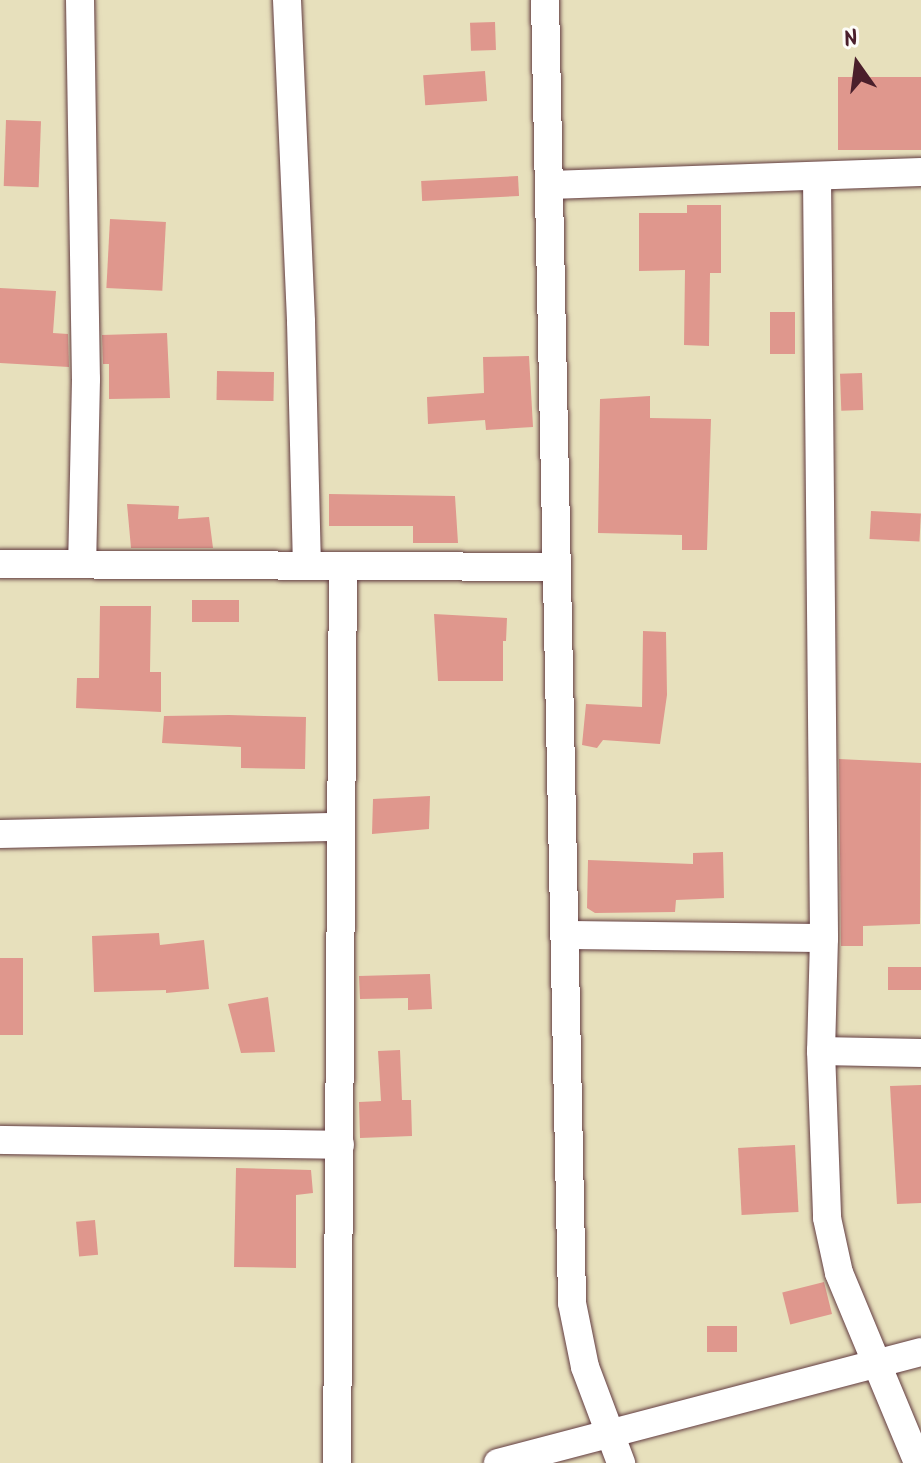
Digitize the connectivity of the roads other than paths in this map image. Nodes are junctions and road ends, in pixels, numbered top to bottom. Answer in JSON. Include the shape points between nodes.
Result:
{"nodes":[{"id":1,"x":80,"y":0,"type":"edge"},
{"id":2,"x":287,"y":0,"type":"edge"},
{"id":3,"x":545,"y":0,"type":"edge"},
{"id":4,"x":921,"y":172,"type":"edge"},
{"id":5,"x":817,"y":177,"type":"junction"},
{"id":6,"x":550,"y":185,"type":"junction"},
{"id":7,"x":0,"y":564,"type":"edge"},
{"id":8,"x":82,"y":564,"type":"junction"},
{"id":9,"x":307,"y":565,"type":"junction"},
{"id":10,"x":343,"y":567,"type":"junction"},
{"id":11,"x":556,"y":567,"type":"junction"},
{"id":12,"x":340,"y":827,"type":"junction"},
{"id":13,"x":0,"y":834,"type":"edge"},
{"id":14,"x":564,"y":935,"type":"junction"},
{"id":15,"x":824,"y":938,"type":"junction"},
{"id":16,"x":821,"y":1051,"type":"junction"},
{"id":17,"x":921,"y":1053,"type":"edge"},
{"id":18,"x":0,"y":1140,"type":"edge"},
{"id":19,"x":340,"y":1145,"type":"junction"},
{"id":20,"x":921,"y":1352,"type":"edge"},
{"id":21,"x":877,"y":1364,"type":"junction"},
{"id":22,"x":608,"y":1433,"type":"junction"},
{"id":23,"x":337,"y":1463,"type":"edge"},
{"id":24,"x":498,"y":1463,"type":"edge"},
{"id":25,"x":621,"y":1463,"type":"edge"},
{"id":26,"x":918,"y":1463,"type":"edge"}],
"edges":[{"from":1,"to":8,"type":"street","via":[[86,379]]},
{"from":2,"to":9,"type":"street"},
{"from":3,"to":6,"type":"street"},
{"from":4,"to":5,"type":"street"},
{"from":5,"to":6,"type":"street"},
{"from":5,"to":15,"type":"street"},
{"from":6,"to":11,"type":"street"},
{"from":7,"to":8,"type":"street"},
{"from":8,"to":9,"type":"street"},
{"from":9,"to":10,"type":"street"},
{"from":10,"to":11,"type":"street"},
{"from":10,"to":12,"type":"street"},
{"from":11,"to":14,"type":"street"},
{"from":12,"to":13,"type":"street"},
{"from":12,"to":19,"type":"street"},
{"from":14,"to":15,"type":"street"},
{"from":14,"to":22,"type":"street","via":[[572,1303],[585,1367]]},
{"from":15,"to":16,"type":"street"},
{"from":16,"to":17,"type":"street"},
{"from":16,"to":21,"type":"street","via":[[827,1218],[839,1273]]},
{"from":18,"to":19,"type":"street"},
{"from":19,"to":23,"type":"street"},
{"from":20,"to":21,"type":"street"},
{"from":21,"to":22,"type":"street"},
{"from":21,"to":26,"type":"street"},
{"from":22,"to":24,"type":"street"},
{"from":22,"to":25,"type":"street"}]}
